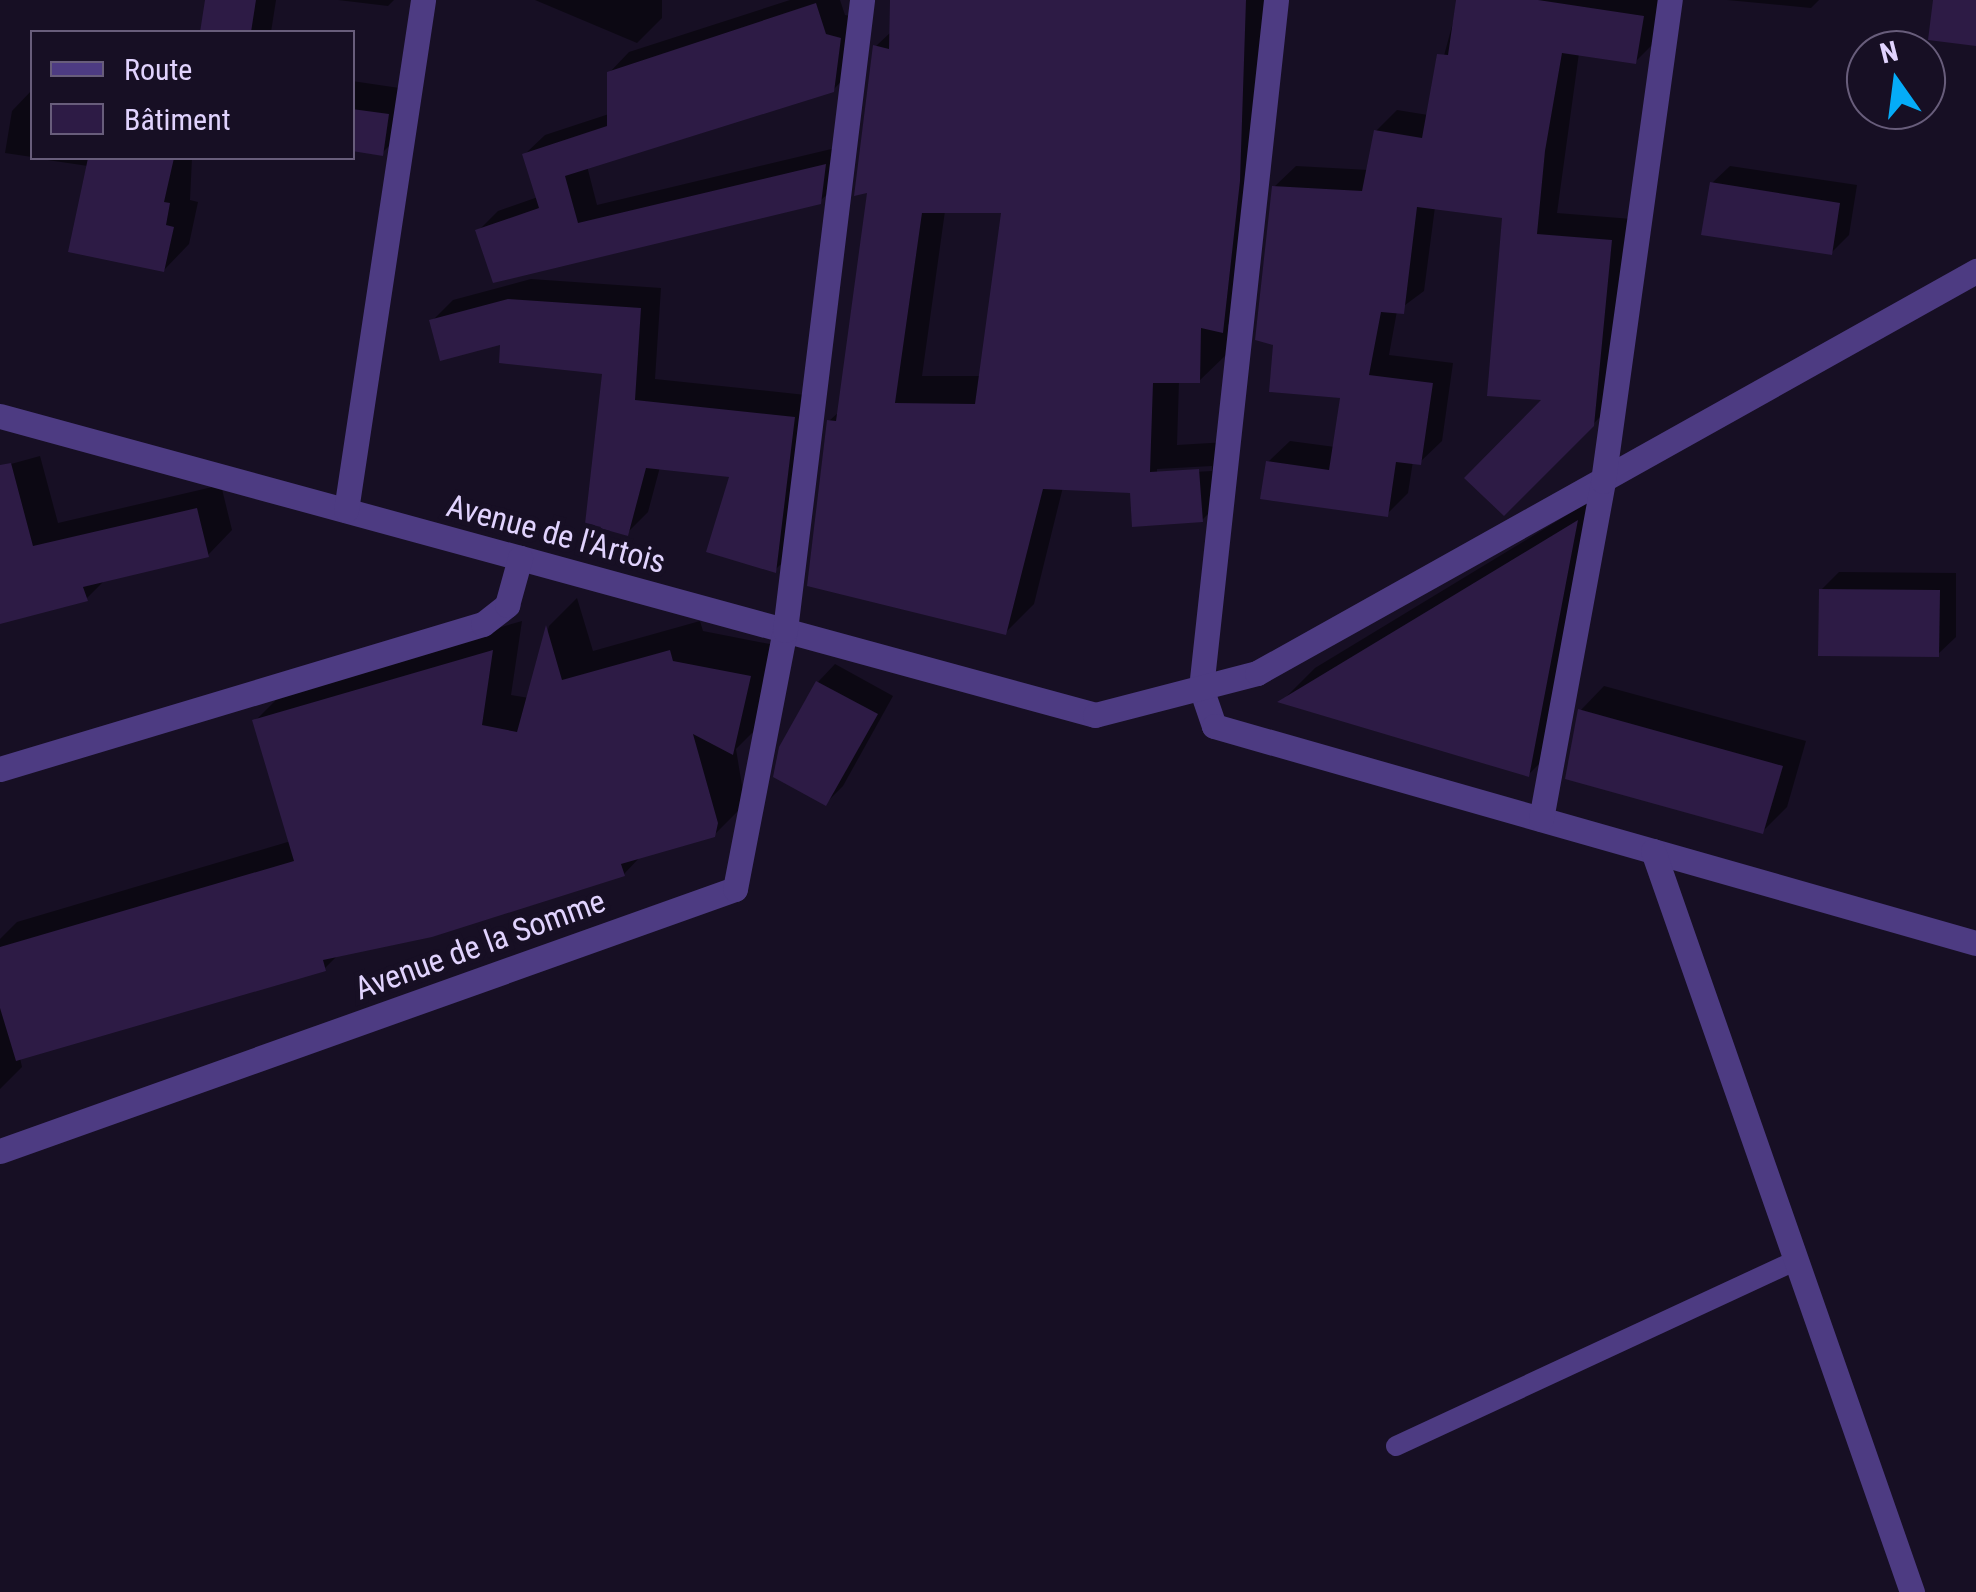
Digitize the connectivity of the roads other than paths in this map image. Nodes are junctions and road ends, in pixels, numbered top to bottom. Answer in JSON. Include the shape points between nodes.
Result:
{"nodes":[{"id":1,"x":422,"y":0,"type":"edge"},
{"id":2,"x":862,"y":0,"type":"edge"},
{"id":3,"x":1276,"y":0,"type":"edge"},
{"id":4,"x":1670,"y":0,"type":"edge"},
{"id":5,"x":1976,"y":271,"type":"edge"},
{"id":6,"x":0,"y":416,"type":"edge"},
{"id":7,"x":1603,"y":480,"type":"junction"},
{"id":8,"x":346,"y":510,"type":"junction"},
{"id":9,"x":520,"y":558,"type":"junction"},
{"id":10,"x":784,"y":630,"type":"junction"},
{"id":11,"x":1201,"y":688,"type":"junction"},
{"id":12,"x":0,"y":770,"type":"edge"},
{"id":13,"x":1541,"y":819,"type":"junction"},
{"id":14,"x":1653,"y":852,"type":"junction"},
{"id":15,"x":1976,"y":944,"type":"edge"},
{"id":16,"x":0,"y":1151,"type":"edge"},
{"id":17,"x":1796,"y":1260,"type":"junction"},
{"id":18,"x":1396,"y":1446,"type":"dead end"},
{"id":19,"x":1912,"y":1592,"type":"edge"}],
"edges":[{"from":1,"to":8,"type":"street"},
{"from":2,"to":10,"type":"street"},
{"from":3,"to":11,"type":"street"},
{"from":4,"to":7,"type":"street"},
{"from":5,"to":7,"type":"street"},
{"from":6,"to":8,"type":"street","name":"Avenue de l'Artois"},
{"from":7,"to":11,"type":"street","via":[[1257,673]]},
{"from":7,"to":13,"type":"street"},
{"from":8,"to":9,"type":"street","name":"Avenue de l'Artois"},
{"from":9,"to":10,"type":"street","name":"Avenue de l'Artois"},
{"from":9,"to":12,"type":"street","via":[[507,605],[483,624]]},
{"from":10,"to":11,"type":"street","name":"Avenue de l'Artois","via":[[1095,715]]},
{"from":10,"to":16,"type":"street","name":"Avenue de la Somme","via":[[735,889]]},
{"from":11,"to":13,"type":"street","via":[[1214,726]]},
{"from":13,"to":14,"type":"street"},
{"from":14,"to":15,"type":"street"},
{"from":14,"to":17,"type":"street"},
{"from":17,"to":18,"type":"lane"},
{"from":17,"to":19,"type":"street"}]}
